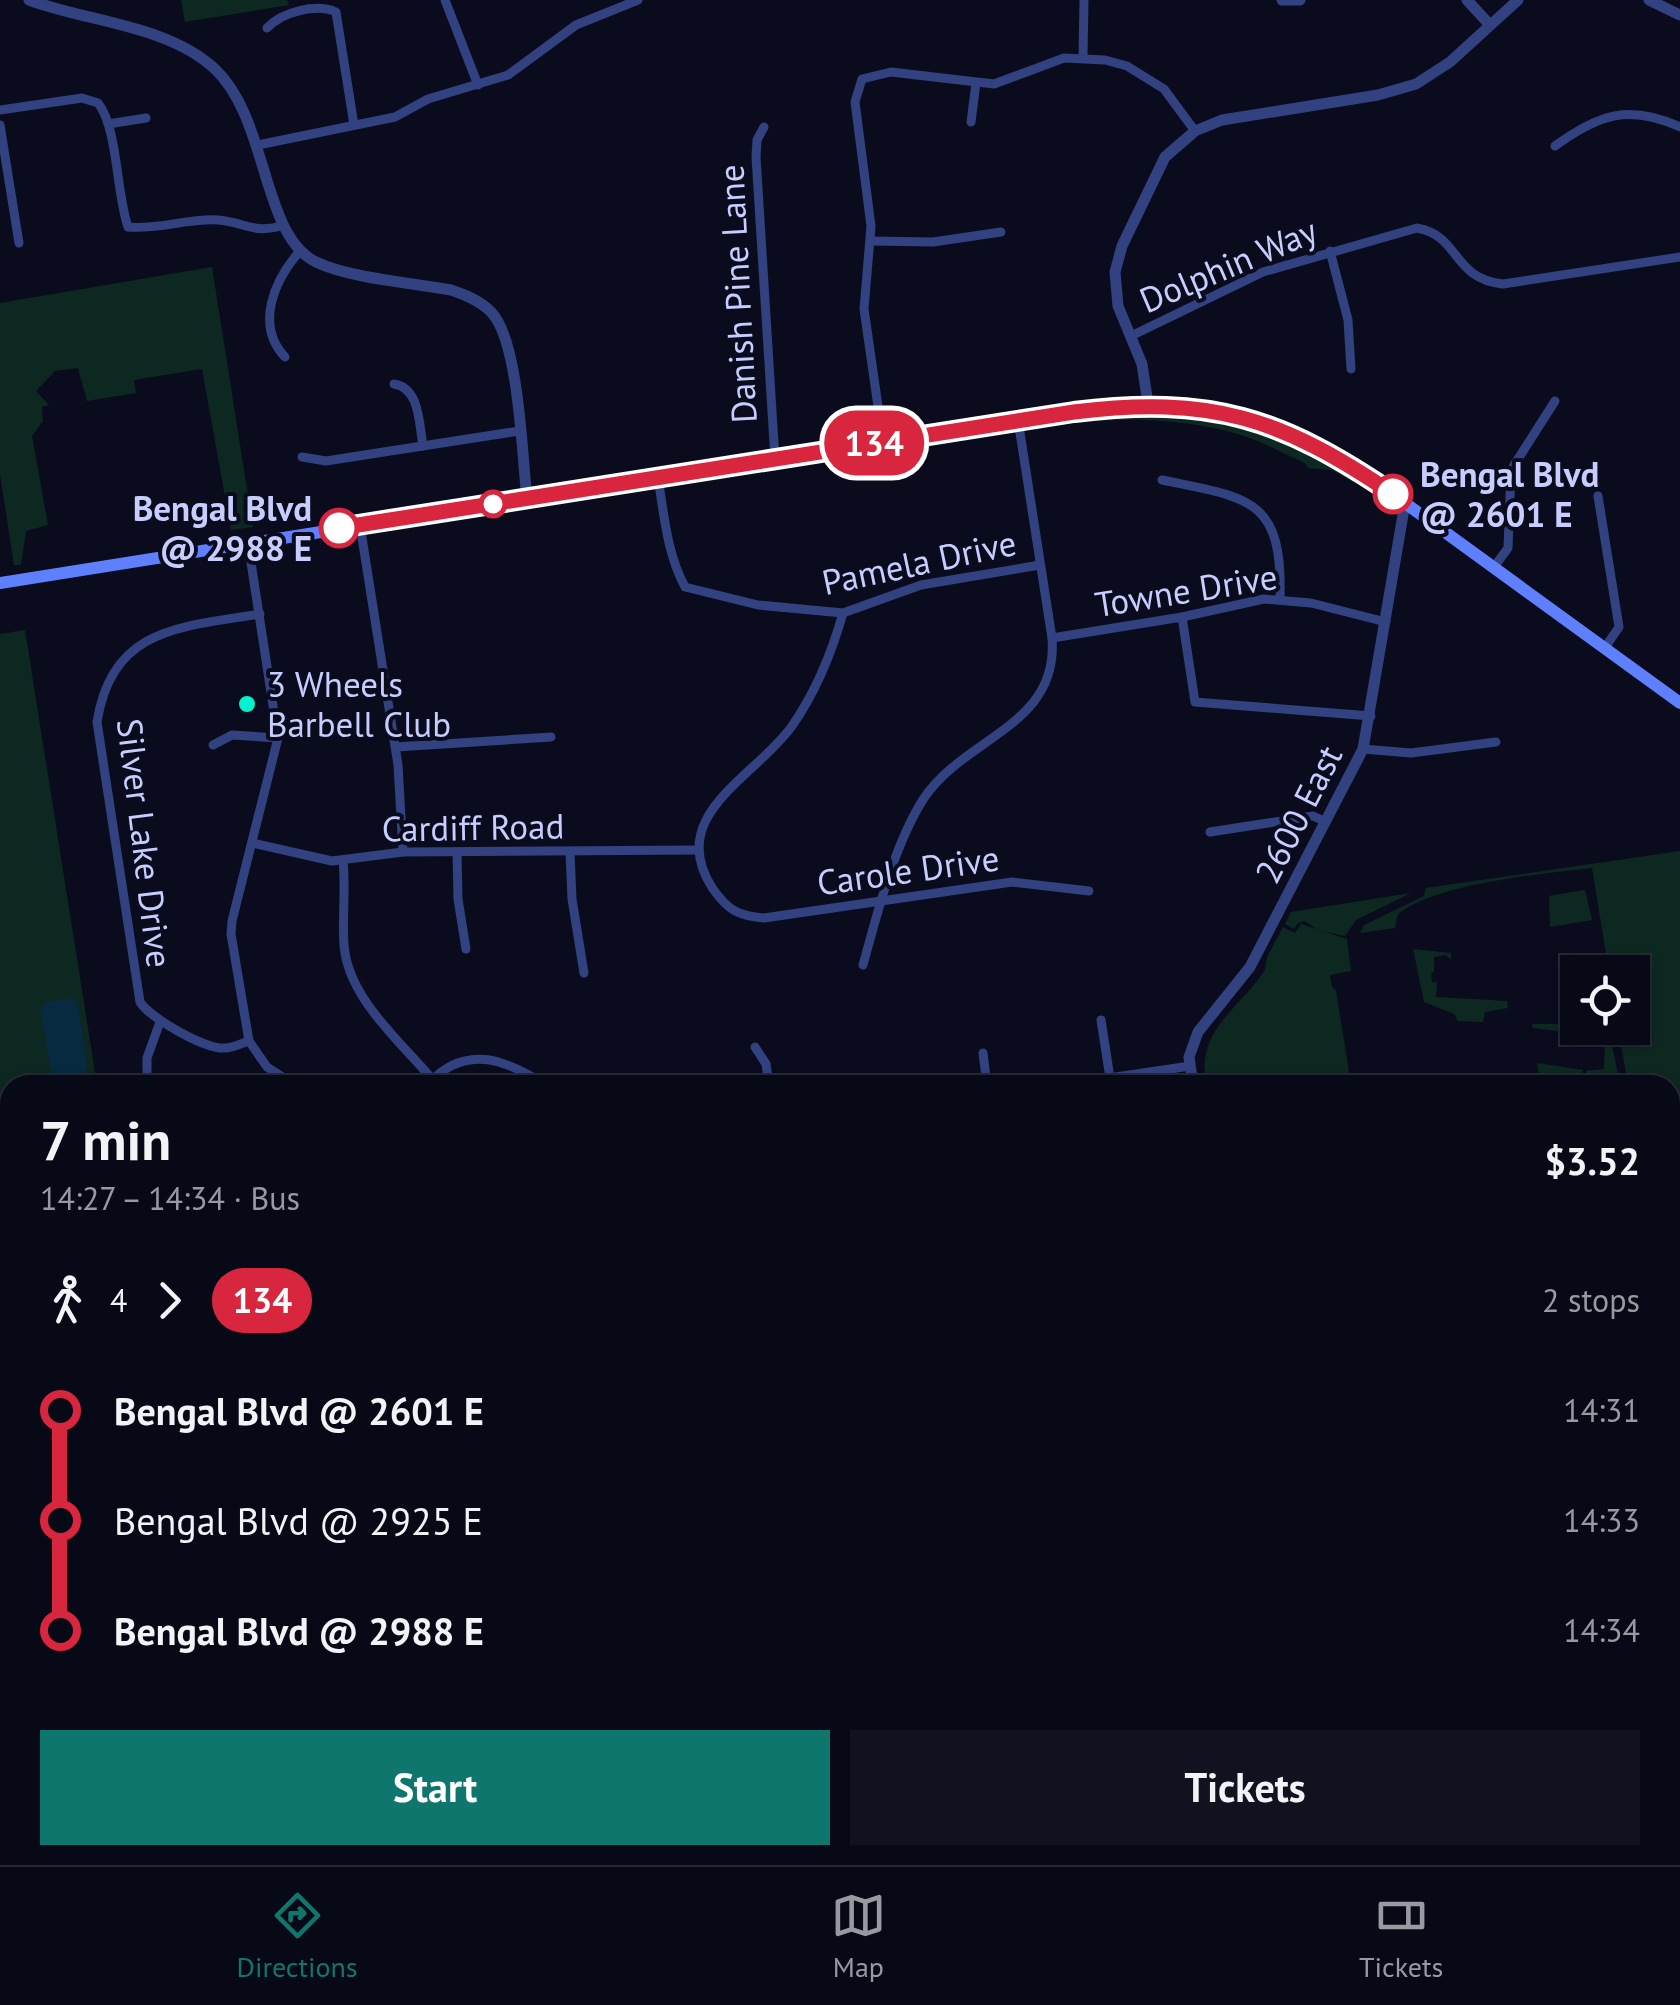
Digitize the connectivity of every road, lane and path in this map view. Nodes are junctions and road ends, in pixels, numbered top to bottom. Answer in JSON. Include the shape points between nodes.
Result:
{"nodes":[{"id":1,"x":29,"y":0,"type":"edge"},
{"id":2,"x":445,"y":0,"type":"edge"},
{"id":3,"x":638,"y":0,"type":"edge"},
{"id":4,"x":1084,"y":0,"type":"edge"},
{"id":5,"x":1282,"y":0,"type":"edge"},
{"id":6,"x":1300,"y":0,"type":"edge"},
{"id":7,"x":1467,"y":0,"type":"edge"},
{"id":8,"x":1518,"y":0,"type":"edge"},
{"id":9,"x":1648,"y":0,"type":"edge"},
{"id":10,"x":1680,"y":15,"type":"edge"},
{"id":11,"x":1489,"y":24,"type":"junction"},
{"id":12,"x":267,"y":28,"type":"dead end"},
{"id":13,"x":1083,"y":57,"type":"junction"},
{"id":14,"x":976,"y":83,"type":"junction"},
{"id":15,"x":478,"y":85,"type":"junction"},
{"id":16,"x":0,"y":110,"type":"edge"},
{"id":17,"x":146,"y":118,"type":"dead end"},
{"id":18,"x":971,"y":122,"type":"dead end"},
{"id":19,"x":108,"y":124,"type":"junction"},
{"id":20,"x":0,"y":125,"type":"edge"},
{"id":21,"x":354,"y":125,"type":"junction"},
{"id":22,"x":764,"y":126,"type":"dead end"},
{"id":23,"x":1680,"y":127,"type":"edge"},
{"id":24,"x":1195,"y":131,"type":"junction"},
{"id":25,"x":258,"y":145,"type":"junction"},
{"id":26,"x":1555,"y":146,"type":"dead end"},
{"id":27,"x":282,"y":226,"type":"junction"},
{"id":28,"x":1001,"y":232,"type":"dead end"},
{"id":29,"x":871,"y":241,"type":"junction"},
{"id":30,"x":19,"y":243,"type":"dead end"},
{"id":31,"x":1330,"y":251,"type":"junction"},
{"id":32,"x":299,"y":252,"type":"junction"},
{"id":33,"x":1680,"y":257,"type":"edge"},
{"id":34,"x":1130,"y":336,"type":"junction"},
{"id":35,"x":285,"y":358,"type":"dead end"},
{"id":36,"x":1350,"y":370,"type":"dead end"},
{"id":37,"x":394,"y":384,"type":"dead end"},
{"id":38,"x":1555,"y":401,"type":"dead end"},
{"id":39,"x":1148,"y":404,"type":"junction"},
{"id":40,"x":1018,"y":420,"type":"junction"},
{"id":41,"x":519,"y":431,"type":"junction"},
{"id":42,"x":883,"y":442,"type":"junction"},
{"id":43,"x":422,"y":446,"type":"junction"},
{"id":44,"x":302,"y":456,"type":"dead end"},
{"id":45,"x":775,"y":460,"type":"junction"},
{"id":46,"x":658,"y":478,"type":"junction"},
{"id":47,"x":1162,"y":480,"type":"dead end"},
{"id":48,"x":1598,"y":496,"type":"dead end"},
{"id":49,"x":527,"y":498,"type":"junction"},
{"id":50,"x":1405,"y":503,"type":"junction"},
{"id":51,"x":360,"y":525,"type":"junction"},
{"id":52,"x":248,"y":544,"type":"junction"},
{"id":53,"x":1040,"y":565,"type":"junction"},
{"id":54,"x":1494,"y":567,"type":"junction"},
{"id":55,"x":0,"y":583,"type":"edge"},
{"id":56,"x":1280,"y":598,"type":"junction"},
{"id":57,"x":843,"y":613,"type":"junction"},
{"id":58,"x":260,"y":614,"type":"junction"},
{"id":59,"x":1182,"y":617,"type":"junction"},
{"id":60,"x":1386,"y":622,"type":"junction"},
{"id":61,"x":1052,"y":638,"type":"junction"},
{"id":62,"x":1604,"y":649,"type":"junction"},
{"id":63,"x":1680,"y":702,"type":"edge"},
{"id":64,"x":1371,"y":716,"type":"junction"},
{"id":65,"x":551,"y":737,"type":"dead end"},
{"id":66,"x":278,"y":738,"type":"junction"},
{"id":67,"x":1496,"y":742,"type":"dead end"},
{"id":68,"x":213,"y":745,"type":"dead end"},
{"id":69,"x":396,"y":748,"type":"junction"},
{"id":70,"x":1364,"y":749,"type":"junction"},
{"id":71,"x":1326,"y":822,"type":"junction"},
{"id":72,"x":1210,"y":832,"type":"dead end"},
{"id":73,"x":252,"y":843,"type":"junction"},
{"id":74,"x":698,"y":850,"type":"junction"},
{"id":75,"x":402,"y":852,"type":"junction"},
{"id":76,"x":457,"y":852,"type":"junction"},
{"id":77,"x":570,"y":852,"type":"junction"},
{"id":78,"x":343,"y":860,"type":"junction"},
{"id":79,"x":1089,"y":891,"type":"dead end"},
{"id":80,"x":884,"y":900,"type":"junction"},
{"id":81,"x":466,"y":949,"type":"dead end"},
{"id":82,"x":862,"y":964,"type":"dead end"},
{"id":83,"x":584,"y":973,"type":"dead end"},
{"id":84,"x":1101,"y":1020,"type":"dead end"},
{"id":85,"x":160,"y":1022,"type":"junction"},
{"id":86,"x":249,"y":1041,"type":"junction"},
{"id":87,"x":755,"y":1047,"type":"dead end"},
{"id":88,"x":982,"y":1052,"type":"dead end"},
{"id":89,"x":1190,"y":1066,"type":"junction"},
{"id":90,"x":147,"y":1075,"type":"edge"},
{"id":91,"x":281,"y":1075,"type":"edge"},
{"id":92,"x":425,"y":1075,"type":"edge"},
{"id":93,"x":441,"y":1075,"type":"edge"},
{"id":94,"x":531,"y":1075,"type":"edge"},
{"id":95,"x":768,"y":1075,"type":"edge"},
{"id":96,"x":985,"y":1075,"type":"edge"},
{"id":97,"x":1110,"y":1075,"type":"edge"},
{"id":98,"x":1130,"y":1075,"type":"edge"},
{"id":99,"x":1191,"y":1075,"type":"edge"}],
"edges":[{"from":1,"to":25,"type":"street","via":[[194,53],[240,100]]},
{"from":2,"to":15,"type":"street"},
{"from":3,"to":15,"type":"street","via":[[576,26],[508,75]]},
{"from":4,"to":13,"type":"street"},
{"from":5,"to":6,"type":"street"},
{"from":7,"to":11,"type":"street"},
{"from":8,"to":11,"type":"street"},
{"from":9,"to":10,"type":"street"},
{"from":11,"to":24,"type":"street","via":[[1434,74],[1398,91],[1222,120]]},
{"from":12,"to":21,"type":"street","via":[[287,14],[336,12]]},
{"from":13,"to":14,"type":"street","via":[[1045,64],[1009,81]]},
{"from":13,"to":24,"type":"street","via":[[1147,76]]},
{"from":14,"to":18,"type":"street"},
{"from":14,"to":29,"type":"street","via":[[876,73],[862,79],[855,102]]},
{"from":15,"to":21,"type":"street"},
{"from":16,"to":19,"type":"street","via":[[82,98],[98,103]]},
{"from":17,"to":19,"type":"street"},
{"from":19,"to":27,"type":"street","via":[[128,227],[217,220],[259,231]]},
{"from":20,"to":30,"type":"street"},
{"from":21,"to":25,"type":"street"},
{"from":22,"to":45,"type":"street","name":"Danish Pine Lane","via":[[756,157]]},
{"from":23,"to":26,"type":"street","via":[[1622,114],[1601,118]]},
{"from":24,"to":34,"type":"street","via":[[1165,157],[1122,246],[1115,289]]},
{"from":25,"to":27,"type":"street"},
{"from":27,"to":32,"type":"street"},
{"from":28,"to":29,"type":"street","via":[[934,242]]},
{"from":29,"to":42,"type":"street","via":[[864,309]]},
{"from":31,"to":33,"type":"street","name":"Dolphin Way","via":[[1404,230],[1430,230],[1474,276],[1503,284]]},
{"from":31,"to":34,"type":"street","name":"Dolphin Way","via":[[1264,272]]},
{"from":31,"to":36,"type":"street","via":[[1348,320]]},
{"from":32,"to":35,"type":"street","via":[[270,304],[274,340]]},
{"from":32,"to":41,"type":"street","via":[[331,268],[451,290],[484,305],[508,346]]},
{"from":34,"to":39,"type":"street"},
{"from":37,"to":43,"type":"street","via":[[410,392]]},
{"from":38,"to":54,"type":"street","via":[[1511,470],[1508,548]]},
{"from":39,"to":40,"type":"main road"},
{"from":39,"to":50,"type":"main road","via":[[1277,428],[1334,454]]},
{"from":40,"to":42,"type":"main road"},
{"from":40,"to":53,"type":"street"},
{"from":41,"to":43,"type":"street"},
{"from":41,"to":49,"type":"street"},
{"from":42,"to":45,"type":"main road"},
{"from":43,"to":44,"type":"street","via":[[326,461]]},
{"from":45,"to":46,"type":"main road"},
{"from":46,"to":49,"type":"main road"},
{"from":46,"to":57,"type":"street","name":"Pamela Drive","via":[[671,553],[685,586],[758,606]]},
{"from":47,"to":56,"type":"street","via":[[1226,492],[1263,516],[1278,543]]},
{"from":48,"to":62,"type":"street","via":[[1618,627]]},
{"from":49,"to":51,"type":"main road"},
{"from":50,"to":54,"type":"main road"},
{"from":50,"to":60,"type":"street","name":"2600 East"},
{"from":51,"to":52,"type":"main road"},
{"from":51,"to":69,"type":"street"},
{"from":52,"to":55,"type":"main road"},
{"from":52,"to":58,"type":"street"},
{"from":53,"to":57,"type":"street","name":"Pamela Drive","via":[[922,585]]},
{"from":53,"to":61,"type":"street"},
{"from":54,"to":62,"type":"main road"},
{"from":56,"to":59,"type":"street","name":"Towne Drive"},
{"from":56,"to":60,"type":"street","name":"Towne Drive"},
{"from":57,"to":74,"type":"street","via":[[806,704],[773,751],[708,812]]},
{"from":58,"to":66,"type":"street"},
{"from":58,"to":85,"type":"street","name":"Silver Lake Drive","via":[[178,627],[143,642],[117,666],[100,703],[98,741],[137,992]]},
{"from":59,"to":61,"type":"street","name":"Towne Drive"},
{"from":59,"to":64,"type":"street","via":[[1195,702]]},
{"from":60,"to":64,"type":"street","name":"2600 East"},
{"from":61,"to":80,"type":"street","via":[[1046,687],[1024,714],[967,754],[925,797]]},
{"from":62,"to":63,"type":"main road"},
{"from":64,"to":70,"type":"street","name":"2600 East"},
{"from":65,"to":69,"type":"street"},
{"from":66,"to":68,"type":"street","via":[[232,735]]},
{"from":66,"to":73,"type":"street"},
{"from":67,"to":70,"type":"street","via":[[1411,754]]},
{"from":69,"to":75,"type":"street"},
{"from":70,"to":71,"type":"street","name":"2600 East"},
{"from":71,"to":72,"type":"street","via":[[1313,816]]},
{"from":71,"to":89,"type":"street","name":"2600 East","via":[[1250,967],[1198,1032]]},
{"from":73,"to":78,"type":"street","name":"Cardiff Road"},
{"from":73,"to":86,"type":"street","via":[[231,934]]},
{"from":74,"to":77,"type":"street","name":"Cardiff Road"},
{"from":74,"to":80,"type":"street","name":"Carole Drive","via":[[708,880],[734,913],[748,917]]},
{"from":75,"to":76,"type":"street","name":"Cardiff Road"},
{"from":75,"to":78,"type":"street","name":"Cardiff Road"},
{"from":76,"to":77,"type":"street","name":"Cardiff Road"},
{"from":76,"to":81,"type":"street"},
{"from":77,"to":83,"type":"street"},
{"from":78,"to":92,"type":"street","via":[[344,947],[356,986]]},
{"from":79,"to":80,"type":"street","name":"Carole Drive","via":[[1012,882]]},
{"from":80,"to":82,"type":"street"},
{"from":84,"to":97,"type":"street"},
{"from":85,"to":86,"type":"street","via":[[223,1049]]},
{"from":85,"to":90,"type":"street"},
{"from":86,"to":91,"type":"street"},
{"from":87,"to":95,"type":"street"},
{"from":88,"to":96,"type":"street"},
{"from":89,"to":98,"type":"street"},
{"from":89,"to":99,"type":"street"},
{"from":93,"to":94,"type":"street","via":[[464,1061],[491,1059]]}]}
